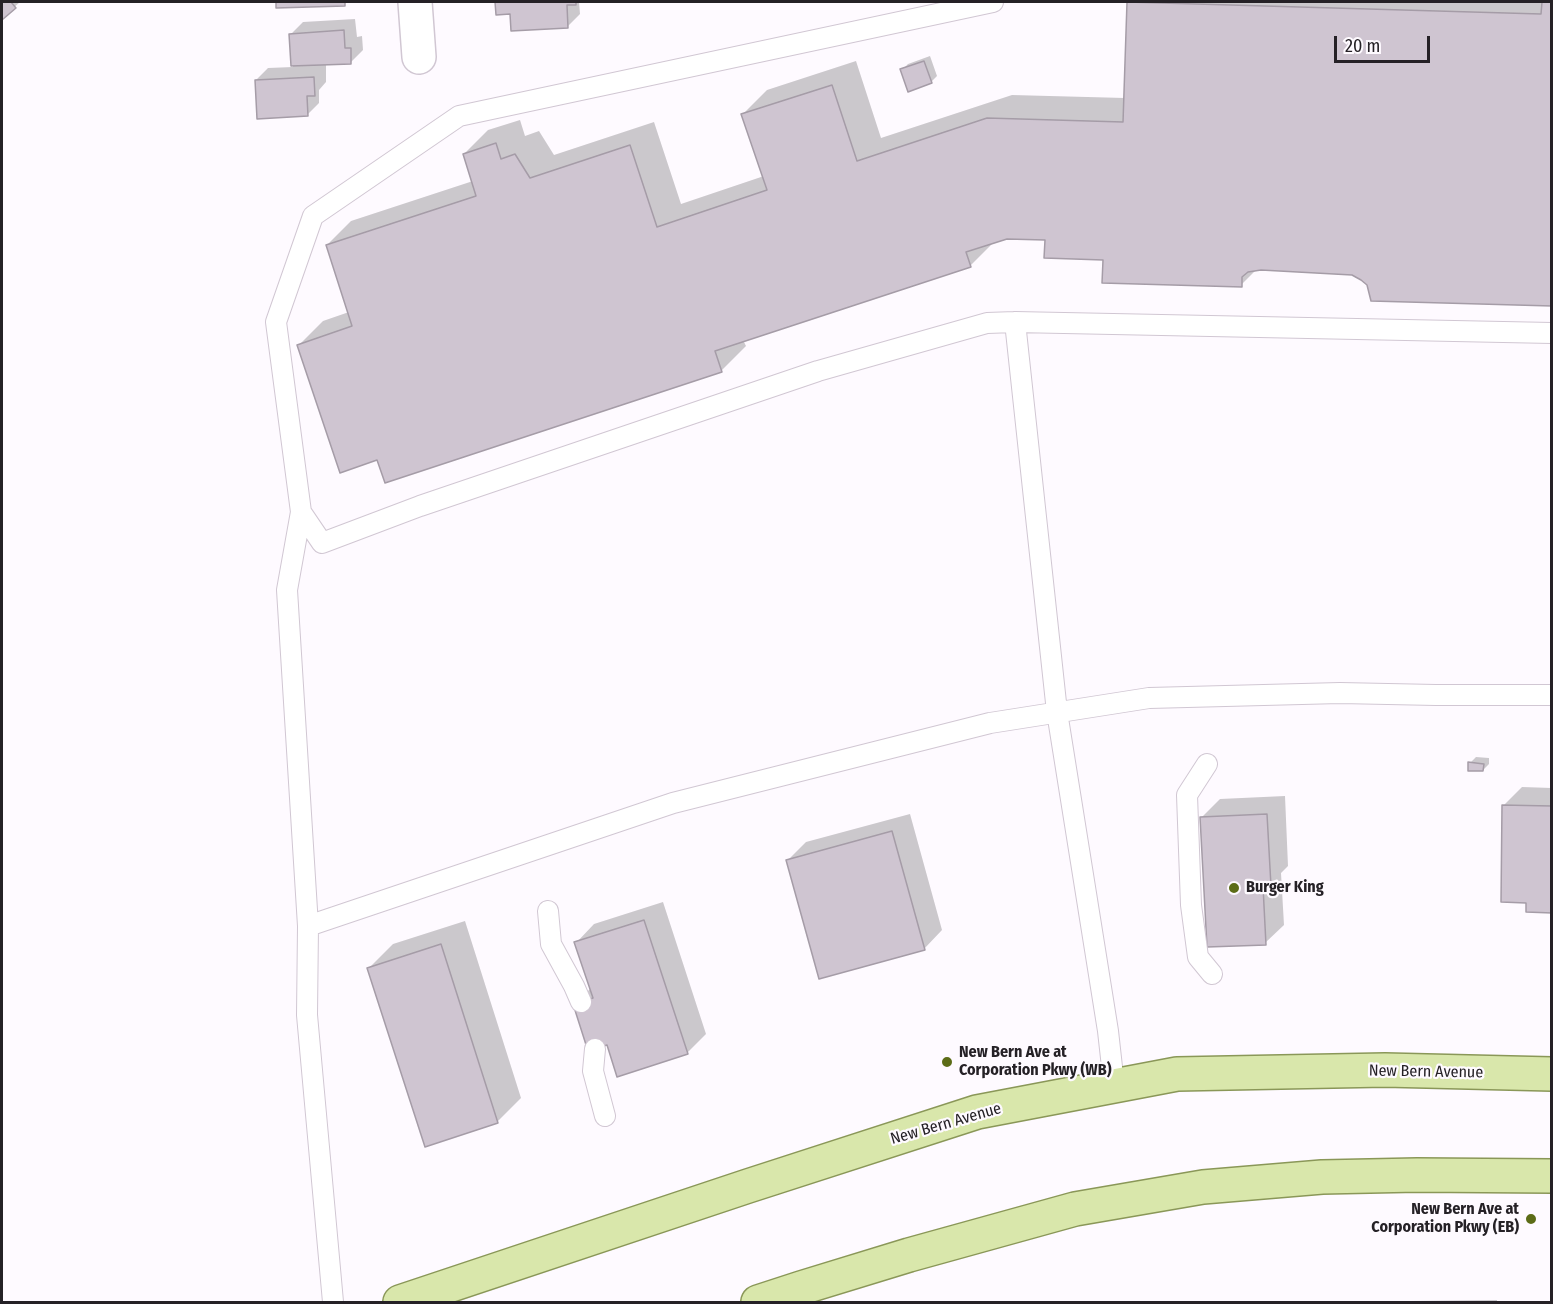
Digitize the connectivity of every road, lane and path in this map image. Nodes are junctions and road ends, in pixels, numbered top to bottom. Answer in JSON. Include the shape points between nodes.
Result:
{"nodes":[{"id":1,"x":415,"y":2,"type":"edge"},
{"id":2,"x":993,"y":2,"type":"edge"},
{"id":3,"x":419,"y":57,"type":"dead end"},
{"id":4,"x":1015,"y":322,"type":"junction"},
{"id":5,"x":1551,"y":333,"type":"edge"},
{"id":6,"x":301,"y":512,"type":"junction"},
{"id":7,"x":1551,"y":695,"type":"edge"},
{"id":8,"x":1057,"y":712,"type":"junction"},
{"id":9,"x":1207,"y":764,"type":"dead end"},
{"id":10,"x":548,"y":911,"type":"dead end"},
{"id":11,"x":308,"y":926,"type":"junction"},
{"id":12,"x":1212,"y":974,"type":"dead end"},
{"id":13,"x":581,"y":1002,"type":"dead end"},
{"id":14,"x":595,"y":1049,"type":"dead end"},
{"id":15,"x":1551,"y":1074,"type":"edge"},
{"id":16,"x":1114,"y":1085,"type":"junction"},
{"id":17,"x":605,"y":1116,"type":"dead end"},
{"id":18,"x":1551,"y":1176,"type":"edge"},
{"id":19,"x":333,"y":1302,"type":"edge"},
{"id":20,"x":400,"y":1302,"type":"edge"},
{"id":21,"x":758,"y":1302,"type":"edge"}],
"edges":[{"from":1,"to":3,"type":"street"},
{"from":2,"to":6,"type":"lane","via":[[459,116],[313,216],[276,322]]},
{"from":4,"to":5,"type":"lane"},
{"from":4,"to":6,"type":"lane","via":[[987,323],[818,371],[322,543]]},
{"from":4,"to":8,"type":"lane"},
{"from":6,"to":11,"type":"lane","via":[[287,590]]},
{"from":7,"to":8,"type":"lane","via":[[1330,693],[1149,698]]},
{"from":8,"to":11,"type":"lane","via":[[990,723],[673,803]]},
{"from":8,"to":16,"type":"lane"},
{"from":9,"to":12,"type":"lane","via":[[1187,795],[1191,905],[1198,957]]},
{"from":10,"to":13,"type":"lane","via":[[551,944]]},
{"from":11,"to":19,"type":"lane","via":[[307,1015]]},
{"from":14,"to":17,"type":"lane","via":[[593,1071]]},
{"from":15,"to":16,"type":"main road","name":"New Bern Avenue","via":[[1384,1070],[1177,1074]]},
{"from":16,"to":20,"type":"main road","name":"New Bern Avenue","via":[[976,1112]]},
{"from":18,"to":21,"type":"main road","via":[[1322,1177],[1203,1187],[1075,1209]]}]}
